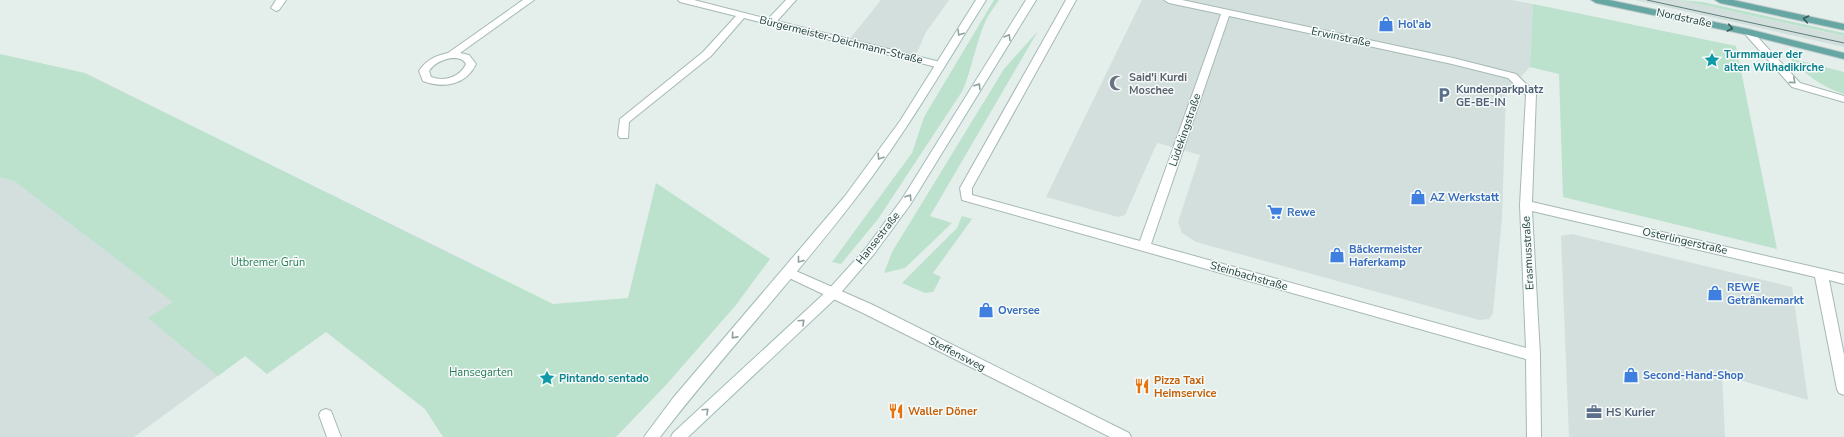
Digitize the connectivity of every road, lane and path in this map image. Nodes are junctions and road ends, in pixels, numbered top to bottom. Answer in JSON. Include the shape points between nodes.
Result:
{"nodes":[{"id":1,"x":529,"y":0,"type":"edge"},
{"id":2,"x":684,"y":0,"type":"edge"},
{"id":3,"x":791,"y":0,"type":"edge"},
{"id":4,"x":981,"y":0,"type":"edge"},
{"id":5,"x":1031,"y":0,"type":"edge"},
{"id":6,"x":1071,"y":0,"type":"edge"},
{"id":7,"x":1170,"y":0,"type":"edge"},
{"id":8,"x":1596,"y":0,"type":"edge"},
{"id":9,"x":1720,"y":0,"type":"edge"},
{"id":10,"x":1226,"y":12,"type":"junction"},
{"id":11,"x":742,"y":15,"type":"junction"},
{"id":12,"x":770,"y":22,"type":"junction"},
{"id":13,"x":1844,"y":27,"type":"edge"},
{"id":14,"x":1748,"y":32,"type":"junction"},
{"id":15,"x":451,"y":55,"type":"dead end"},
{"id":16,"x":1844,"y":56,"type":"edge"},
{"id":17,"x":940,"y":65,"type":"junction"},
{"id":18,"x":1512,"y":76,"type":"joint"},
{"id":19,"x":1844,"y":99,"type":"edge"},
{"id":20,"x":624,"y":135,"type":"dead end"},
{"id":21,"x":1526,"y":205,"type":"junction"},
{"id":22,"x":1144,"y":247,"type":"junction"},
{"id":23,"x":790,"y":273,"type":"junction"},
{"id":24,"x":1821,"y":273,"type":"junction"},
{"id":25,"x":1844,"y":279,"type":"edge"},
{"id":26,"x":833,"y":293,"type":"junction"},
{"id":27,"x":1533,"y":355,"type":"junction"},
{"id":28,"x":1844,"y":390,"type":"edge"},
{"id":29,"x":326,"y":415,"type":"dead end"},
{"id":30,"x":1117,"y":436,"type":"edge"},
{"id":31,"x":334,"y":437,"type":"edge"},
{"id":32,"x":651,"y":437,"type":"edge"},
{"id":33,"x":678,"y":437,"type":"edge"},
{"id":34,"x":1534,"y":437,"type":"edge"}],
"edges":[{"from":1,"to":15,"type":"street"},
{"from":2,"to":11,"type":"street","name":"Bürgermeister-Deichmann-Straße"},
{"from":3,"to":12,"type":"street"},
{"from":4,"to":17,"type":"street","one_way":true},
{"from":26,"to":5,"type":"street","name":"Hansestraße","one_way":true,"via":[[870,251],[906,202]]},
{"from":6,"to":22,"type":"street","name":"Steinbachstraße","via":[[966,188],[966,197]]},
{"from":7,"to":10,"type":"street","name":"Erwinstraße"},
{"from":8,"to":14,"type":"main road","name":"Nordstraße","one_way":true},
{"from":13,"to":9,"type":"main road","one_way":true},
{"from":10,"to":18,"type":"street","name":"Erwinstraße"},
{"from":10,"to":22,"type":"street","name":"Lüdekingstraße"},
{"from":11,"to":12,"type":"street","name":"Bürgermeister-Deichmann-Straße"},
{"from":11,"to":20,"type":"street","via":[[707,54],[624,121]]},
{"from":12,"to":17,"type":"street","name":"Bürgermeister-Deichmann-Straße"},
{"from":14,"to":16,"type":"main road","name":"Nordstraße"},
{"from":14,"to":19,"type":"street","one_way":true,"via":[[1796,85]]},
{"from":17,"to":23,"type":"street","one_way":true,"via":[[876,163]]},
{"from":18,"to":21,"type":"street","name":"Erasmusstraße","via":[[1531,94]]},
{"from":21,"to":24,"type":"street","name":"Osterlingerstraße"},
{"from":21,"to":27,"type":"street","name":"Erasmusstraße"},
{"from":22,"to":27,"type":"street","name":"Steinbachstraße"},
{"from":23,"to":26,"type":"street","name":"Steffensweg"},
{"from":23,"to":32,"type":"street","one_way":true,"via":[[690,386]]},
{"from":24,"to":25,"type":"street","name":"Osterlingerstraße"},
{"from":24,"to":28,"type":"street"},
{"from":26,"to":30,"type":"street","name":"Steffensweg"},
{"from":33,"to":26,"type":"street","name":"Hansestraße","one_way":true},
{"from":27,"to":34,"type":"street","name":"Erasmusstraße"},
{"from":29,"to":31,"type":"street"}]}
